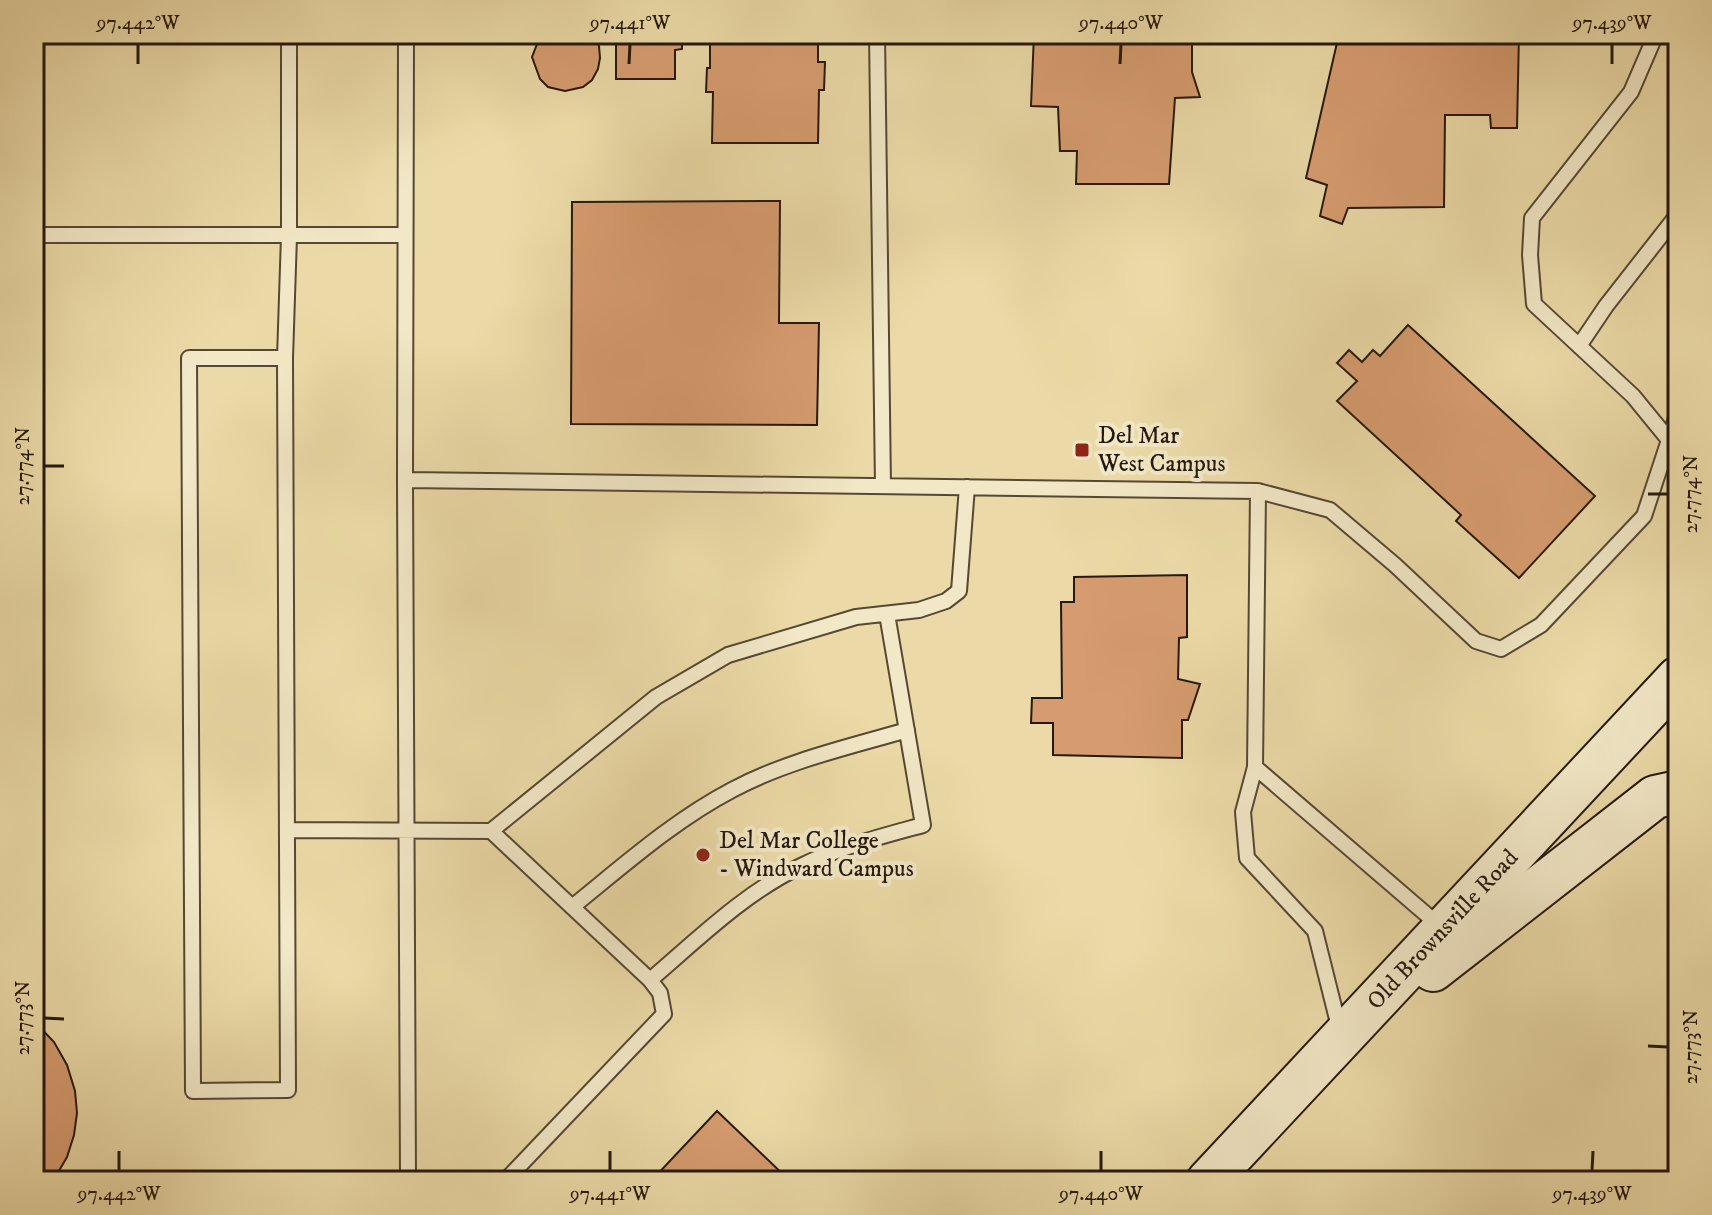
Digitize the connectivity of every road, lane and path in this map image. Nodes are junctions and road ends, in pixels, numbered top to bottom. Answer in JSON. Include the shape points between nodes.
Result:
{"nodes":[{"id":1,"x":289,"y":34,"type":"edge"},
{"id":2,"x":406,"y":34,"type":"edge"},
{"id":3,"x":877,"y":34,"type":"edge"},
{"id":4,"x":1656,"y":34,"type":"edge"},
{"id":5,"x":1678,"y":214,"type":"edge"},
{"id":6,"x":34,"y":235,"type":"edge"},
{"id":7,"x":405,"y":235,"type":"junction"},
{"id":8,"x":289,"y":236,"type":"junction"},
{"id":9,"x":1579,"y":346,"type":"junction"},
{"id":10,"x":285,"y":358,"type":"junction"},
{"id":11,"x":1678,"y":412,"type":"edge"},
{"id":12,"x":1669,"y":440,"type":"junction"},
{"id":13,"x":405,"y":480,"type":"junction"},
{"id":14,"x":883,"y":486,"type":"junction"},
{"id":15,"x":967,"y":487,"type":"junction"},
{"id":16,"x":1258,"y":491,"type":"junction"},
{"id":17,"x":887,"y":614,"type":"junction"},
{"id":18,"x":1678,"y":678,"type":"edge"},
{"id":19,"x":907,"y":730,"type":"junction"},
{"id":20,"x":1255,"y":767,"type":"junction"},
{"id":21,"x":1678,"y":792,"type":"edge"},
{"id":22,"x":287,"y":830,"type":"junction"},
{"id":23,"x":491,"y":831,"type":"junction"},
{"id":24,"x":407,"y":832,"type":"junction"},
{"id":25,"x":572,"y":907,"type":"junction"},
{"id":26,"x":1444,"y":930,"type":"junction"},
{"id":27,"x":650,"y":980,"type":"junction"},
{"id":28,"x":1342,"y":1038,"type":"junction"},
{"id":29,"x":408,"y":1181,"type":"edge"},
{"id":30,"x":505,"y":1181,"type":"edge"},
{"id":31,"x":1208,"y":1181,"type":"edge"}],
"edges":[{"from":1,"to":8,"type":"lane"},
{"from":2,"to":7,"type":"lane"},
{"from":3,"to":14,"type":"lane"},
{"from":4,"to":9,"type":"lane","via":[[1631,92],[1532,218],[1534,304]]},
{"from":5,"to":9,"type":"lane"},
{"from":6,"to":8,"type":"lane"},
{"from":7,"to":8,"type":"lane"},
{"from":7,"to":13,"type":"lane"},
{"from":8,"to":10,"type":"lane"},
{"from":9,"to":12,"type":"lane","via":[[1633,396]]},
{"from":10,"to":22,"type":"lane"},
{"from":10,"to":22,"type":"lane","via":[[189,358],[193,1091],[288,1090]]},
{"from":11,"to":12,"type":"lane"},
{"from":12,"to":16,"type":"lane","via":[[1644,516],[1541,625],[1501,649],[1476,641],[1330,510]]},
{"from":13,"to":14,"type":"lane"},
{"from":13,"to":24,"type":"lane"},
{"from":14,"to":15,"type":"lane"},
{"from":15,"to":16,"type":"lane"},
{"from":15,"to":17,"type":"lane","via":[[959,591],[919,610]]},
{"from":16,"to":20,"type":"lane"},
{"from":17,"to":19,"type":"lane"},
{"from":17,"to":23,"type":"lane","via":[[856,617],[728,655],[656,697]]},
{"from":18,"to":26,"type":"main road","name":"Old Brownsville Road"},
{"from":19,"to":25,"type":"lane","via":[[796,763],[732,790],[665,831]]},
{"from":19,"to":27,"type":"lane","via":[[923,825],[800,866],[735,908]]},
{"from":20,"to":26,"type":"lane"},
{"from":20,"to":28,"type":"lane","via":[[1243,812],[1247,858],[1315,931]]},
{"from":21,"to":28,"type":"main road","via":[[1655,797]]},
{"from":22,"to":24,"type":"lane"},
{"from":23,"to":24,"type":"lane"},
{"from":23,"to":25,"type":"lane"},
{"from":24,"to":29,"type":"lane"},
{"from":25,"to":27,"type":"lane"},
{"from":26,"to":28,"type":"main road","name":"Old Brownsville Road"},
{"from":27,"to":30,"type":"lane","via":[[660,993],[664,1014]]},
{"from":28,"to":31,"type":"main road","name":"Old Brownsville Road"}]}
